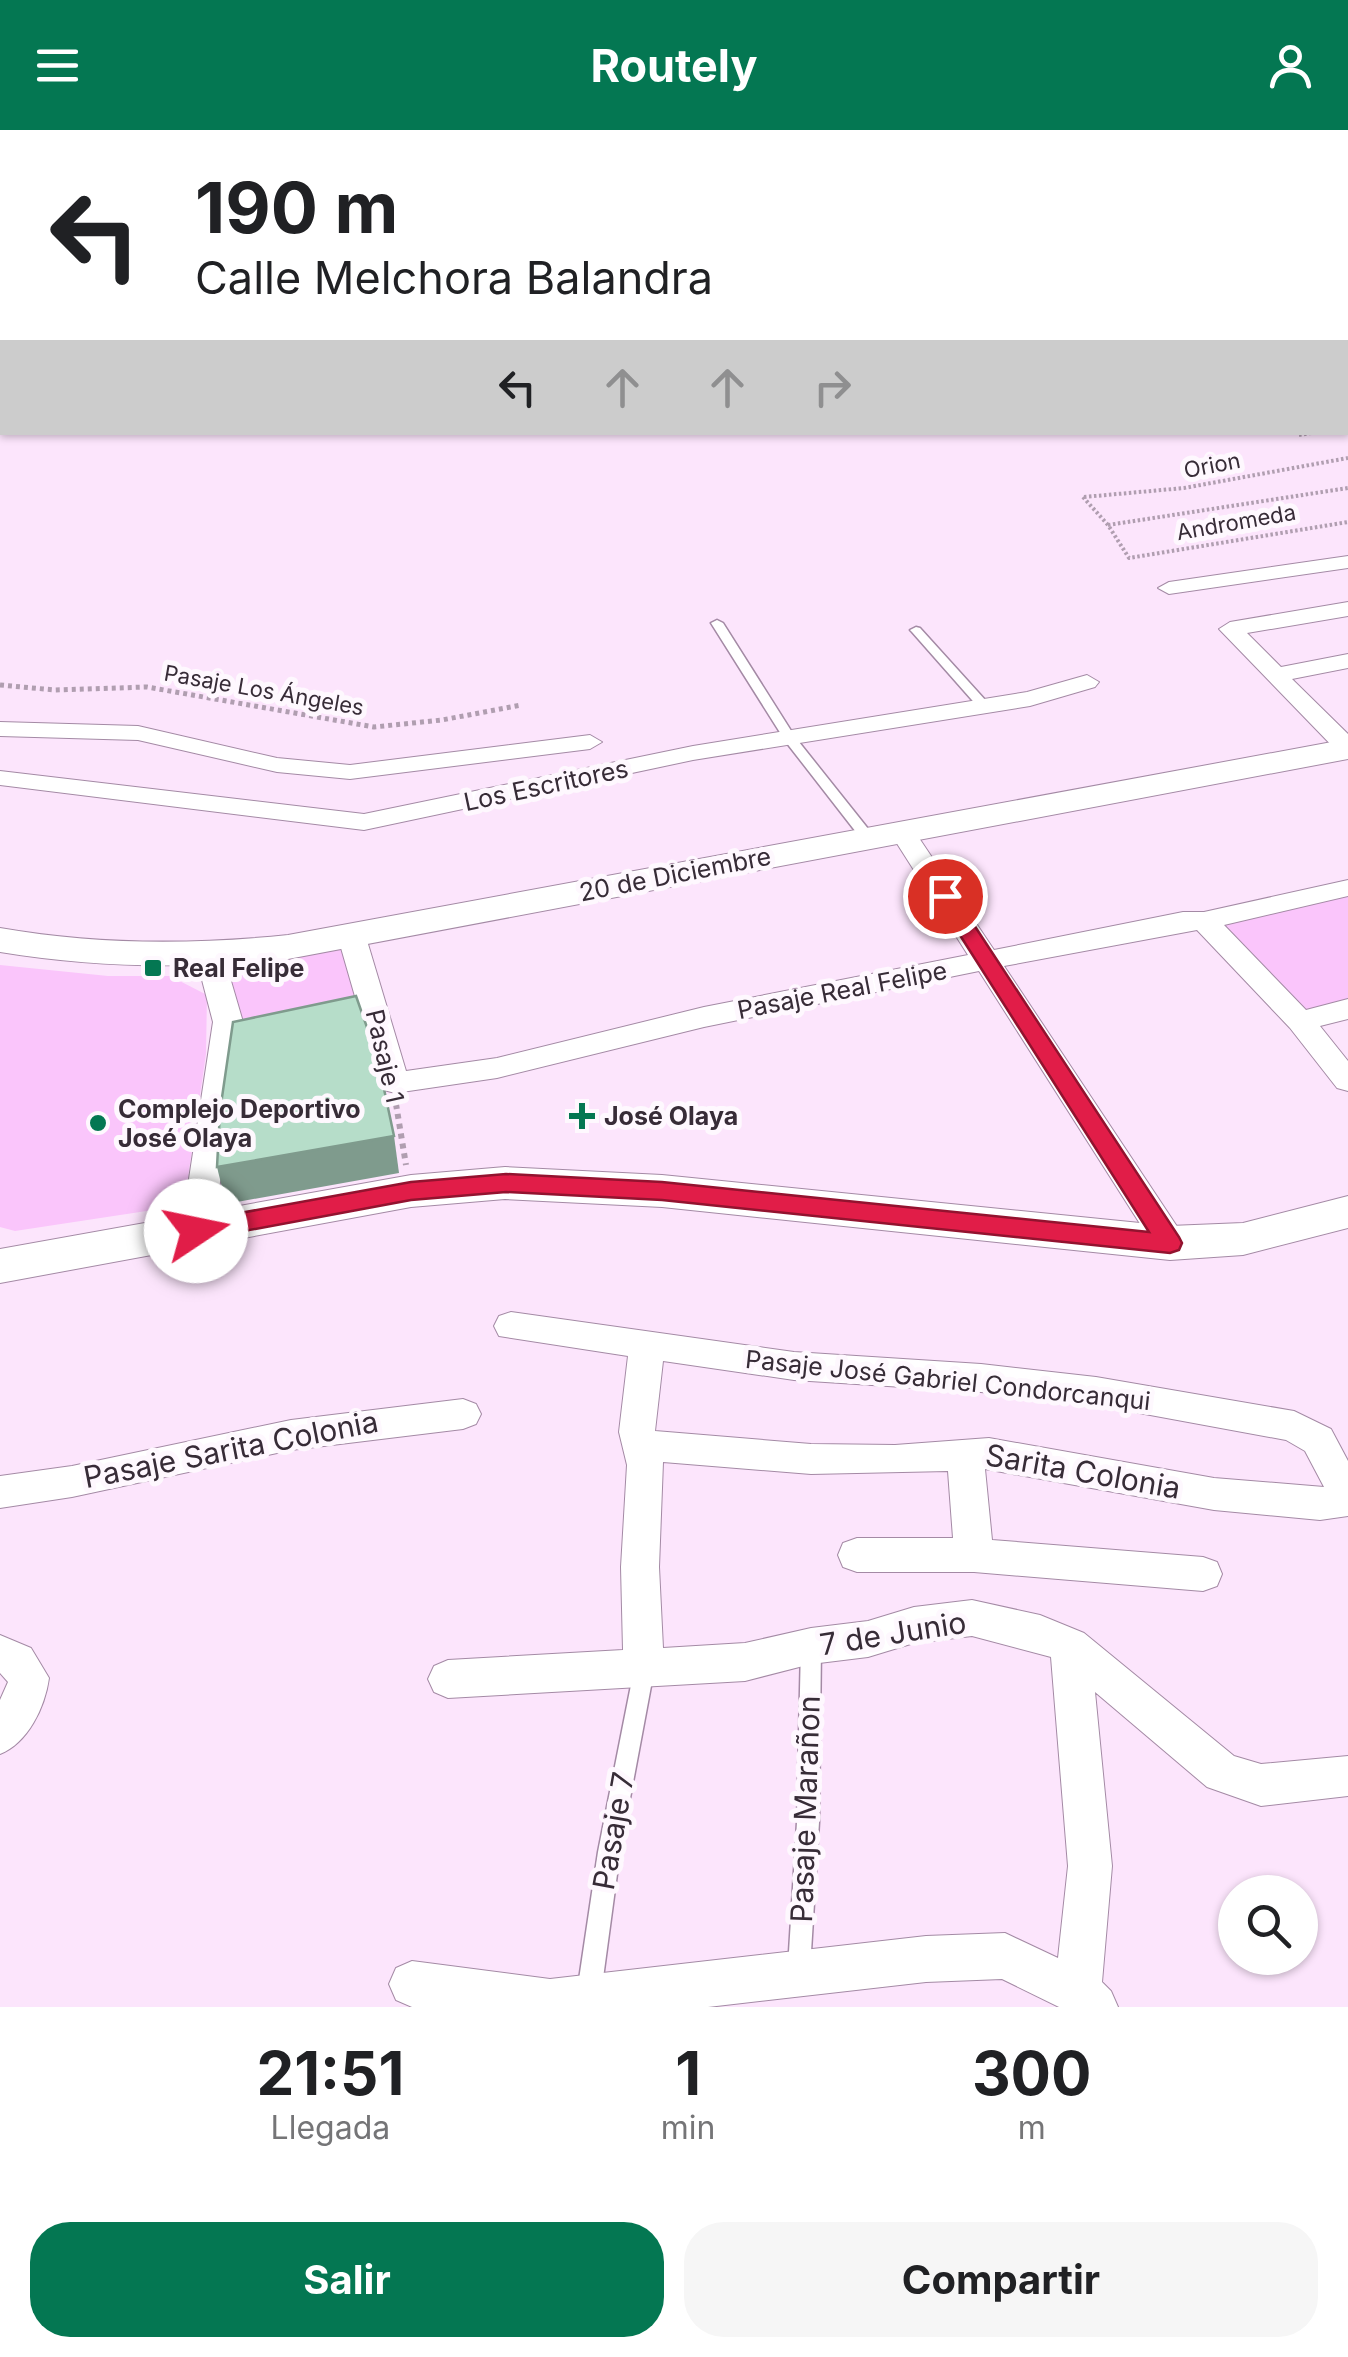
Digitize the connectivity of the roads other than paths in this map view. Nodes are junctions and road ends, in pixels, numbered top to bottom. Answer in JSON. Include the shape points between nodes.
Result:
{"nodes":[{"id":1,"x":1348,"y":562,"type":"edge"},
{"id":2,"x":1168,"y":588,"type":"dead end"},
{"id":3,"x":1348,"y":609,"type":"edge"},
{"id":4,"x":717,"y":623,"type":"dead end"},
{"id":5,"x":916,"y":630,"type":"dead end"},
{"id":6,"x":1348,"y":661,"type":"edge"},
{"id":7,"x":1276,"y":675,"type":"junction"},
{"id":8,"x":1087,"y":682,"type":"dead end"},
{"id":9,"x":983,"y":705,"type":"junction"},
{"id":10,"x":0,"y":729,"type":"edge"},
{"id":11,"x":790,"y":740,"type":"junction"},
{"id":12,"x":590,"y":742,"type":"dead end"},
{"id":13,"x":1348,"y":748,"type":"edge"},
{"id":14,"x":0,"y":778,"type":"edge"},
{"id":15,"x":885,"y":835,"type":"junction"},
{"id":16,"x":1348,"y":888,"type":"edge"},
{"id":17,"x":1204,"y":920,"type":"junction"},
{"id":18,"x":352,"y":934,"type":"junction"},
{"id":19,"x":0,"y":940,"type":"edge"},
{"id":20,"x":210,"y":957,"type":"junction"},
{"id":21,"x":988,"y":960,"type":"junction"},
{"id":22,"x":1348,"y":1009,"type":"edge"},
{"id":23,"x":1300,"y":1021,"type":"junction"},
{"id":24,"x":1348,"y":1081,"type":"edge"},
{"id":25,"x":395,"y":1082,"type":"joint"},
{"id":26,"x":1348,"y":1212,"type":"edge"},
{"id":27,"x":196,"y":1231,"type":"junction"},
{"id":28,"x":1170,"y":1243,"type":"junction"},
{"id":29,"x":0,"y":1266,"type":"edge"},
{"id":30,"x":510,"y":1326,"type":"dead end"},
{"id":31,"x":647,"y":1344,"type":"junction"},
{"id":32,"x":463,"y":1414,"type":"dead end"},
{"id":33,"x":638,"y":1446,"type":"junction"},
{"id":34,"x":965,"y":1452,"type":"junction"},
{"id":35,"x":0,"y":1492,"type":"edge"},
{"id":36,"x":1348,"y":1498,"type":"edge"},
{"id":37,"x":857,"y":1555,"type":"dead end"},
{"id":38,"x":974,"y":1555,"type":"junction"},
{"id":39,"x":1202,"y":1574,"type":"dead end"},
{"id":40,"x":812,"y":1646,"type":"junction"},
{"id":41,"x":1070,"y":1646,"type":"junction"},
{"id":42,"x":0,"y":1654,"type":"edge"},
{"id":43,"x":644,"y":1667,"type":"junction"},
{"id":44,"x":448,"y":1679,"type":"dead end"},
{"id":45,"x":0,"y":1734,"type":"edge"},
{"id":46,"x":1348,"y":1776,"type":"edge"},
{"id":47,"x":798,"y":1972,"type":"junction"},
{"id":48,"x":412,"y":1984,"type":"dead end"},
{"id":49,"x":588,"y":1996,"type":"junction"},
{"id":50,"x":1086,"y":2000,"type":"edge"}],
"edges":[{"from":1,"to":2,"type":"street"},
{"from":3,"to":7,"type":"street","via":[[1230,629]]},
{"from":4,"to":11,"type":"lane"},
{"from":5,"to":9,"type":"lane"},
{"from":6,"to":7,"type":"street"},
{"from":7,"to":13,"type":"street"},
{"from":8,"to":9,"type":"street","name":"Los Escritores"},
{"from":9,"to":11,"type":"street","name":"Los Escritores"},
{"from":10,"to":12,"type":"street","via":[[138,733],[277,765],[350,772]]},
{"from":11,"to":14,"type":"street","name":"Los Escritores","via":[[694,753],[364,822]]},
{"from":11,"to":15,"type":"lane"},
{"from":13,"to":15,"type":"street","name":"20 de Diciembre"},
{"from":15,"to":18,"type":"street","name":"20 de Diciembre"},
{"from":15,"to":21,"type":"street"},
{"from":16,"to":17,"type":"street","name":"Pasaje Real Felipe"},
{"from":17,"to":21,"type":"street","name":"Pasaje Real Felipe"},
{"from":17,"to":23,"type":"street"},
{"from":18,"to":20,"type":"street","name":"20 de Diciembre"},
{"from":18,"to":25,"type":"street","name":"Pasaje 1"},
{"from":19,"to":20,"type":"street","name":"20 de Diciembre","via":[[84,955]]},
{"from":20,"to":27,"type":"street","via":[[228,1022]]},
{"from":21,"to":25,"type":"street","name":"Pasaje Real Felipe","via":[[497,1068]]},
{"from":21,"to":28,"type":"street"},
{"from":22,"to":23,"type":"street"},
{"from":23,"to":24,"type":"street"},
{"from":26,"to":28,"type":"street","via":[[1243,1239]]},
{"from":27,"to":28,"type":"street","via":[[411,1191],[506,1183],[662,1191]]},
{"from":27,"to":29,"type":"street"},
{"from":30,"to":31,"type":"street","name":"Pasaje José Gabriel Condorcanqui"},
{"from":31,"to":33,"type":"street"},
{"from":31,"to":36,"type":"street","name":"Pasaje José Gabriel Condorcanqui","via":[[794,1366],[1096,1390],[1294,1426],[1318,1440]]},
{"from":32,"to":35,"type":"street","name":"Pasaje Sarita Colonia","via":[[368,1421]]},
{"from":33,"to":34,"type":"street","name":"Sarita Colonia","via":[[895,1460]]},
{"from":33,"to":43,"type":"street","via":[[645,1466]]},
{"from":34,"to":36,"type":"street","name":"Sarita Colonia","via":[[1214,1494],[1320,1504]]},
{"from":34,"to":38,"type":"street"},
{"from":37,"to":38,"type":"street"},
{"from":38,"to":39,"type":"street"},
{"from":40,"to":41,"type":"street","name":"7 de Junio","via":[[972,1618]]},
{"from":40,"to":43,"type":"street","name":"7 de Junio","via":[[745,1662]]},
{"from":40,"to":47,"type":"lane","name":"Pasaje Marañon"},
{"from":41,"to":46,"type":"street","name":"7 de Junio","via":[[1222,1773],[1261,1785]]},
{"from":41,"to":50,"type":"street","via":[[1090,1866]]},
{"from":42,"to":45,"type":"street","via":[[17,1661],[30,1678],[26,1697]]},
{"from":43,"to":44,"type":"street","name":"7 de Junio"},
{"from":43,"to":49,"type":"lane","name":"Pasaje 7"},
{"from":47,"to":49,"type":"street"},
{"from":47,"to":50,"type":"street","via":[[1005,1956]]},
{"from":48,"to":49,"type":"street","via":[[550,2002]]}]}
